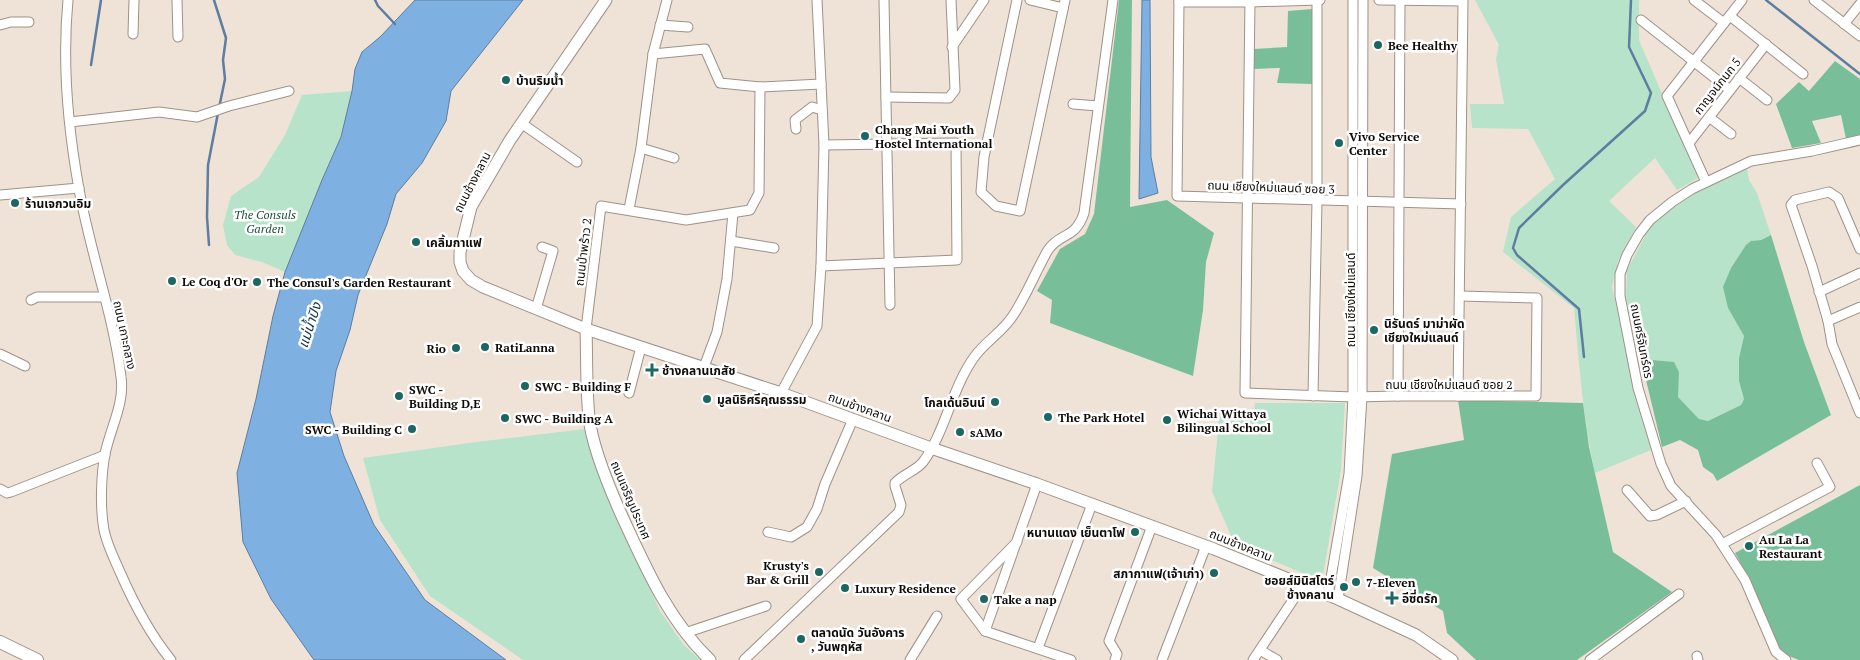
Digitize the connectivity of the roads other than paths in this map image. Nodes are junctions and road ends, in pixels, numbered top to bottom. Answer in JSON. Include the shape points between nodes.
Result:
{"nodes":[{"id":1,"x":68,"y":0,"type":"edge"},
{"id":2,"x":134,"y":0,"type":"edge"},
{"id":3,"x":177,"y":0,"type":"edge"},
{"id":4,"x":606,"y":0,"type":"edge"},
{"id":5,"x":666,"y":0,"type":"edge"},
{"id":6,"x":817,"y":0,"type":"edge"},
{"id":7,"x":884,"y":0,"type":"edge"},
{"id":8,"x":950,"y":0,"type":"edge"},
{"id":9,"x":984,"y":0,"type":"edge"},
{"id":10,"x":1017,"y":0,"type":"edge"},
{"id":11,"x":1030,"y":0,"type":"edge"},
{"id":12,"x":1113,"y":0,"type":"edge"},
{"id":13,"x":1318,"y":0,"type":"edge"},
{"id":14,"x":1353,"y":0,"type":"edge"},
{"id":15,"x":1363,"y":0,"type":"edge"},
{"id":16,"x":1379,"y":0,"type":"edge"},
{"id":17,"x":1400,"y":0,"type":"edge"},
{"id":18,"x":1694,"y":0,"type":"edge"},
{"id":19,"x":1742,"y":0,"type":"edge"},
{"id":20,"x":1814,"y":0,"type":"edge"},
{"id":21,"x":1179,"y":1,"type":"edge"},
{"id":22,"x":1250,"y":1,"type":"edge"},
{"id":23,"x":1064,"y":4,"type":"edge"},
{"id":24,"x":1860,"y":4,"type":"edge"},
{"id":25,"x":1727,"y":19,"type":"junction"},
{"id":26,"x":1642,"y":20,"type":"dead end"},
{"id":27,"x":29,"y":22,"type":"dead end"},
{"id":28,"x":1844,"y":24,"type":"junction"},
{"id":29,"x":0,"y":25,"type":"edge"},
{"id":30,"x":660,"y":25,"type":"junction"},
{"id":31,"x":688,"y":26,"type":"dead end"},
{"id":32,"x":133,"y":34,"type":"dead end"},
{"id":33,"x":1860,"y":36,"type":"edge"},
{"id":34,"x":178,"y":37,"type":"dead end"},
{"id":35,"x":1766,"y":44,"type":"junction"},
{"id":36,"x":952,"y":47,"type":"junction"},
{"id":37,"x":653,"y":54,"type":"junction"},
{"id":38,"x":1694,"y":61,"type":"junction"},
{"id":39,"x":1803,"y":74,"type":"dead end"},
{"id":40,"x":1739,"y":78,"type":"junction"},
{"id":41,"x":821,"y":84,"type":"junction"},
{"id":42,"x":760,"y":87,"type":"junction"},
{"id":43,"x":1730,"y":90,"type":"junction"},
{"id":44,"x":290,"y":91,"type":"dead end"},
{"id":45,"x":886,"y":97,"type":"junction"},
{"id":46,"x":1767,"y":100,"type":"dead end"},
{"id":47,"x":1073,"y":104,"type":"dead end"},
{"id":48,"x":1098,"y":106,"type":"junction"},
{"id":49,"x":822,"y":110,"type":"junction"},
{"id":50,"x":1709,"y":117,"type":"junction"},
{"id":51,"x":70,"y":122,"type":"junction"},
{"id":52,"x":521,"y":123,"type":"junction"},
{"id":53,"x":796,"y":129,"type":"dead end"},
{"id":54,"x":1731,"y":134,"type":"dead end"},
{"id":55,"x":1860,"y":140,"type":"edge"},
{"id":56,"x":824,"y":144,"type":"junction"},
{"id":57,"x":887,"y":144,"type":"junction"},
{"id":58,"x":1689,"y":144,"type":"junction"},
{"id":59,"x":641,"y":148,"type":"junction"},
{"id":60,"x":674,"y":158,"type":"dead end"},
{"id":61,"x":577,"y":162,"type":"dead end"},
{"id":62,"x":1706,"y":182,"type":"junction"},
{"id":63,"x":79,"y":188,"type":"junction"},
{"id":64,"x":0,"y":195,"type":"edge"},
{"id":65,"x":1249,"y":199,"type":"junction"},
{"id":66,"x":1317,"y":201,"type":"junction"},
{"id":67,"x":1353,"y":202,"type":"junction"},
{"id":68,"x":1364,"y":202,"type":"junction"},
{"id":69,"x":1400,"y":203,"type":"junction"},
{"id":70,"x":1461,"y":204,"type":"junction"},
{"id":71,"x":629,"y":209,"type":"junction"},
{"id":72,"x":733,"y":213,"type":"junction"},
{"id":73,"x":731,"y":241,"type":"junction"},
{"id":74,"x":542,"y":247,"type":"dead end"},
{"id":75,"x":774,"y":248,"type":"dead end"},
{"id":76,"x":1860,"y":249,"type":"edge"},
{"id":77,"x":890,"y":263,"type":"junction"},
{"id":78,"x":821,"y":266,"type":"junction"},
{"id":79,"x":1860,"y":273,"type":"edge"},
{"id":80,"x":1819,"y":292,"type":"junction"},
{"id":81,"x":1460,"y":296,"type":"junction"},
{"id":82,"x":104,"y":297,"type":"junction"},
{"id":83,"x":31,"y":300,"type":"dead end"},
{"id":84,"x":890,"y":305,"type":"dead end"},
{"id":85,"x":1860,"y":307,"type":"edge"},
{"id":86,"x":536,"y":309,"type":"junction"},
{"id":87,"x":1828,"y":321,"type":"junction"},
{"id":88,"x":586,"y":329,"type":"junction"},
{"id":89,"x":641,"y":347,"type":"junction"},
{"id":90,"x":0,"y":354,"type":"edge"},
{"id":91,"x":25,"y":366,"type":"dead end"},
{"id":92,"x":704,"y":367,"type":"junction"},
{"id":93,"x":629,"y":393,"type":"dead end"},
{"id":94,"x":781,"y":393,"type":"junction"},
{"id":95,"x":1313,"y":396,"type":"junction"},
{"id":96,"x":1398,"y":396,"type":"junction"},
{"id":97,"x":1458,"y":396,"type":"junction"},
{"id":98,"x":1353,"y":397,"type":"junction"},
{"id":99,"x":1362,"y":397,"type":"junction"},
{"id":100,"x":1860,"y":413,"type":"edge"},
{"id":101,"x":853,"y":419,"type":"junction"},
{"id":102,"x":931,"y":448,"type":"junction"},
{"id":103,"x":105,"y":455,"type":"junction"},
{"id":104,"x":1817,"y":463,"type":"dead end"},
{"id":105,"x":1037,"y":484,"type":"junction"},
{"id":106,"x":0,"y":489,"type":"edge"},
{"id":107,"x":1627,"y":490,"type":"dead end"},
{"id":108,"x":1686,"y":502,"type":"junction"},
{"id":109,"x":1092,"y":504,"type":"junction"},
{"id":110,"x":1152,"y":526,"type":"junction"},
{"id":111,"x":768,"y":532,"type":"dead end"},
{"id":112,"x":1017,"y":542,"type":"junction"},
{"id":113,"x":1722,"y":544,"type":"junction"},
{"id":114,"x":1206,"y":546,"type":"junction"},
{"id":115,"x":1303,"y":585,"type":"junction"},
{"id":116,"x":1679,"y":594,"type":"dead end"},
{"id":117,"x":1333,"y":597,"type":"junction"},
{"id":118,"x":766,"y":606,"type":"dead end"},
{"id":119,"x":937,"y":616,"type":"dead end"},
{"id":120,"x":985,"y":631,"type":"junction"},
{"id":121,"x":685,"y":633,"type":"junction"},
{"id":122,"x":0,"y":642,"type":"edge"},
{"id":123,"x":1038,"y":648,"type":"junction"},
{"id":124,"x":1260,"y":650,"type":"junction"},
{"id":125,"x":37,"y":660,"type":"edge"},
{"id":126,"x":171,"y":660,"type":"edge"},
{"id":127,"x":710,"y":660,"type":"edge"},
{"id":128,"x":744,"y":660,"type":"edge"},
{"id":129,"x":910,"y":660,"type":"edge"},
{"id":130,"x":1071,"y":660,"type":"edge"},
{"id":131,"x":1116,"y":660,"type":"edge"},
{"id":132,"x":1162,"y":660,"type":"edge"},
{"id":133,"x":1253,"y":660,"type":"edge"},
{"id":134,"x":1277,"y":660,"type":"edge"},
{"id":135,"x":1452,"y":660,"type":"edge"},
{"id":136,"x":1590,"y":660,"type":"edge"},
{"id":137,"x":1786,"y":660,"type":"edge"}],
"edges":[{"from":1,"to":51,"type":"street","name":"ถนน เกาะกลาง"},
{"from":2,"to":32,"type":"street"},
{"from":3,"to":34,"type":"street"},
{"from":4,"to":52,"type":"street","name":"ถนนช้างคลาน"},
{"from":5,"to":30,"type":"street"},
{"from":6,"to":41,"type":"street"},
{"from":7,"to":45,"type":"street"},
{"from":8,"to":36,"type":"street"},
{"from":9,"to":36,"type":"street"},
{"from":10,"to":23,"type":"street","via":[[984,157],[981,192],[996,206],[1020,211]]},
{"from":11,"to":23,"type":"street"},
{"from":12,"to":48,"type":"street"},
{"from":13,"to":22,"type":"street"},
{"from":13,"to":66,"type":"street"},
{"from":14,"to":67,"type":"street","name":"ถนน เชียงใหม่แลนด์"},
{"from":15,"to":68,"type":"street","name":"ถนน เชียงใหม่แลนด์"},
{"from":16,"to":17,"type":"street"},
{"from":17,"to":69,"type":"street"},
{"from":17,"to":70,"type":"street","via":[[1463,2]]},
{"from":18,"to":25,"type":"street"},
{"from":19,"to":25,"type":"street"},
{"from":20,"to":28,"type":"street"},
{"from":21,"to":22,"type":"street"},
{"from":21,"to":65,"type":"street","name":"ถนน เชียงใหม่แลนด์ ซอย 3","via":[[1177,196]]},
{"from":22,"to":65,"type":"street"},
{"from":24,"to":28,"type":"street"},
{"from":25,"to":35,"type":"street"},
{"from":25,"to":38,"type":"street"},
{"from":26,"to":38,"type":"street"},
{"from":27,"to":29,"type":"street"},
{"from":28,"to":33,"type":"street"},
{"from":30,"to":31,"type":"street"},
{"from":30,"to":37,"type":"street"},
{"from":35,"to":39,"type":"street"},
{"from":35,"to":40,"type":"street","name":"กาญจน์กนก 5"},
{"from":36,"to":45,"type":"street","via":[[953,95],[949,98]]},
{"from":37,"to":42,"type":"street","via":[[705,49],[720,83]]},
{"from":37,"to":59,"type":"street"},
{"from":38,"to":43,"type":"street"},
{"from":38,"to":58,"type":"street","via":[[1667,96]]},
{"from":40,"to":43,"type":"street","name":"กาญจน์กนก 5"},
{"from":40,"to":46,"type":"street"},
{"from":41,"to":42,"type":"street"},
{"from":41,"to":49,"type":"street"},
{"from":42,"to":72,"type":"street","via":[[760,193],[750,210]]},
{"from":43,"to":50,"type":"street","name":"กาญจน์กนก 5"},
{"from":44,"to":51,"type":"street","via":[[197,117],[159,112]]},
{"from":45,"to":57,"type":"street"},
{"from":47,"to":48,"type":"street"},
{"from":48,"to":102,"type":"street","via":[[1080,225],[1052,245],[1014,315],[975,356],[956,389]]},
{"from":49,"to":53,"type":"street","via":[[812,108],[806,112],[796,120]]},
{"from":49,"to":56,"type":"street"},
{"from":50,"to":54,"type":"street"},
{"from":50,"to":58,"type":"street","name":"กาญจน์กนก 5"},
{"from":51,"to":63,"type":"street","name":"ถนน เกาะกลาง"},
{"from":52,"to":61,"type":"street"},
{"from":52,"to":86,"type":"street","name":"ถนนช้างคลาน","via":[[471,207],[460,262],[471,280]]},
{"from":55,"to":62,"type":"street","name":"ถนนศรีจันทร์ดร","via":[[1751,161]]},
{"from":56,"to":57,"type":"street"},
{"from":56,"to":78,"type":"street"},
{"from":57,"to":77,"type":"street"},
{"from":57,"to":77,"type":"street","via":[[956,143],[958,260]]},
{"from":58,"to":62,"type":"street"},
{"from":59,"to":60,"type":"street"},
{"from":59,"to":71,"type":"street"},
{"from":62,"to":108,"type":"street","name":"ถนนศรีจันทร์ดร","via":[[1672,202],[1650,220],[1627,255],[1620,274],[1620,296],[1638,388],[1661,464],[1671,486]]},
{"from":63,"to":64,"type":"street"},
{"from":63,"to":82,"type":"street","name":"ถนน เกาะกลาง"},
{"from":65,"to":66,"type":"street","name":"ถนน เชียงใหม่แลนด์ ซอย 3"},
{"from":65,"to":95,"type":"street","name":"ถนน เชียงใหม่แลนด์ ซอย 2","via":[[1246,393]]},
{"from":66,"to":67,"type":"street","name":"ถนน เชียงใหม่แลนด์ ซอย 3"},
{"from":66,"to":95,"type":"street"},
{"from":67,"to":68,"type":"street","name":"ถนน เชียงใหม่แลนด์ ซอย 3"},
{"from":67,"to":98,"type":"street","name":"ถนน เชียงใหม่แลนด์"},
{"from":68,"to":69,"type":"street","name":"ถนน เชียงใหม่แลนด์ ซอย 3"},
{"from":68,"to":99,"type":"street","name":"ถนน เชียงใหม่แลนด์"},
{"from":69,"to":70,"type":"street","name":"ถนน เชียงใหม่แลนด์ ซอย 3"},
{"from":69,"to":96,"type":"street"},
{"from":70,"to":81,"type":"street"},
{"from":71,"to":72,"type":"street","via":[[686,220]]},
{"from":71,"to":88,"type":"street","name":"ถนนป่าพร้าว 2","via":[[601,206]]},
{"from":72,"to":73,"type":"street"},
{"from":73,"to":75,"type":"street"},
{"from":73,"to":92,"type":"street","via":[[717,332]]},
{"from":74,"to":86,"type":"street","via":[[553,251]]},
{"from":76,"to":80,"type":"street","via":[[1838,198],[1829,192],[1795,200],[1791,205]]},
{"from":77,"to":78,"type":"street"},
{"from":77,"to":84,"type":"street"},
{"from":78,"to":94,"type":"street","via":[[817,326]]},
{"from":79,"to":80,"type":"street"},
{"from":80,"to":87,"type":"street"},
{"from":81,"to":97,"type":"street"},
{"from":81,"to":97,"type":"street","name":"ถนน เชียงใหม่แลนด์ ซอย 2","via":[[1537,298],[1536,396]]},
{"from":82,"to":83,"type":"street","via":[[37,297]]},
{"from":82,"to":103,"type":"street","name":"ถนน เกาะกลาง","via":[[122,379],[119,406]]},
{"from":85,"to":87,"type":"street"},
{"from":86,"to":88,"type":"street","name":"ถนนช้างคลาน"},
{"from":87,"to":100,"type":"street","via":[[1832,344]]},
{"from":88,"to":89,"type":"street","name":"ถนนช้างคลาน"},
{"from":88,"to":121,"type":"street","name":"ถนนเจริญประเทศ","via":[[589,418],[601,463],[639,553]]},
{"from":89,"to":92,"type":"street","name":"ถนนช้างคลาน"},
{"from":89,"to":93,"type":"street"},
{"from":90,"to":91,"type":"street"},
{"from":92,"to":94,"type":"street","name":"ถนนช้างคลาน"},
{"from":94,"to":101,"type":"street","name":"ถนนช้างคลาน"},
{"from":95,"to":98,"type":"street","name":"ถนน เชียงใหม่แลนด์ ซอย 2"},
{"from":96,"to":97,"type":"street","name":"ถนน เชียงใหม่แลนด์ ซอย 2"},
{"from":96,"to":99,"type":"street","name":"ถนน เชียงใหม่แลนด์ ซอย 2"},
{"from":98,"to":99,"type":"street","name":"ถนน เชียงใหม่แลนด์ ซอย 2"},
{"from":98,"to":117,"type":"street","name":"ถนน เชียงใหม่แลนด์","via":[[1349,474]]},
{"from":99,"to":117,"type":"street","name":"ถนน เชียงใหม่แลนด์","via":[[1357,476]]},
{"from":101,"to":102,"type":"street","name":"ถนนช้างคลาน"},
{"from":101,"to":111,"type":"street","via":[[807,527],[791,537]]},
{"from":102,"to":105,"type":"street","name":"ถนนช้างคลาน"},
{"from":102,"to":128,"type":"street","via":[[920,465],[896,483],[901,505],[899,512]]},
{"from":103,"to":106,"type":"street","via":[[11,492]]},
{"from":103,"to":126,"type":"street","name":"ถนน เกาะกลาง","via":[[101,514],[107,543],[136,608],[151,635]]},
{"from":104,"to":113,"type":"street","via":[[1830,487]]},
{"from":105,"to":109,"type":"street","name":"ถนนช้างคลาน"},
{"from":105,"to":112,"type":"street"},
{"from":107,"to":108,"type":"street","via":[[1650,516]]},
{"from":108,"to":113,"type":"street","name":"ถนนศรีจันทร์ดร"},
{"from":109,"to":110,"type":"street","name":"ถนนช้างคลาน"},
{"from":109,"to":123,"type":"street"},
{"from":110,"to":114,"type":"street","name":"ถนนช้างคลาน"},
{"from":110,"to":131,"type":"street","via":[[1109,641],[1116,652]]},
{"from":112,"to":120,"type":"street"},
{"from":112,"to":120,"type":"street","via":[[961,599]]},
{"from":113,"to":137,"type":"street","name":"ถนนศรีจันทร์ดร","via":[[1745,580],[1776,652]]},
{"from":114,"to":115,"type":"street","name":"ถนนช้างคลาน"},
{"from":114,"to":132,"type":"street"},
{"from":115,"to":117,"type":"street","name":"ถนนช้างคลาน"},
{"from":115,"to":124,"type":"street"},
{"from":116,"to":136,"type":"street"},
{"from":117,"to":135,"type":"street","name":"ถนนช้างคลาน","via":[[1416,635]]},
{"from":118,"to":121,"type":"street"},
{"from":119,"to":129,"type":"street"},
{"from":120,"to":123,"type":"street"},
{"from":121,"to":127,"type":"street","name":"ถนนเจริญประเทศ"},
{"from":122,"to":125,"type":"main road"},
{"from":123,"to":130,"type":"street"},
{"from":124,"to":133,"type":"street"},
{"from":124,"to":134,"type":"street"}]}
